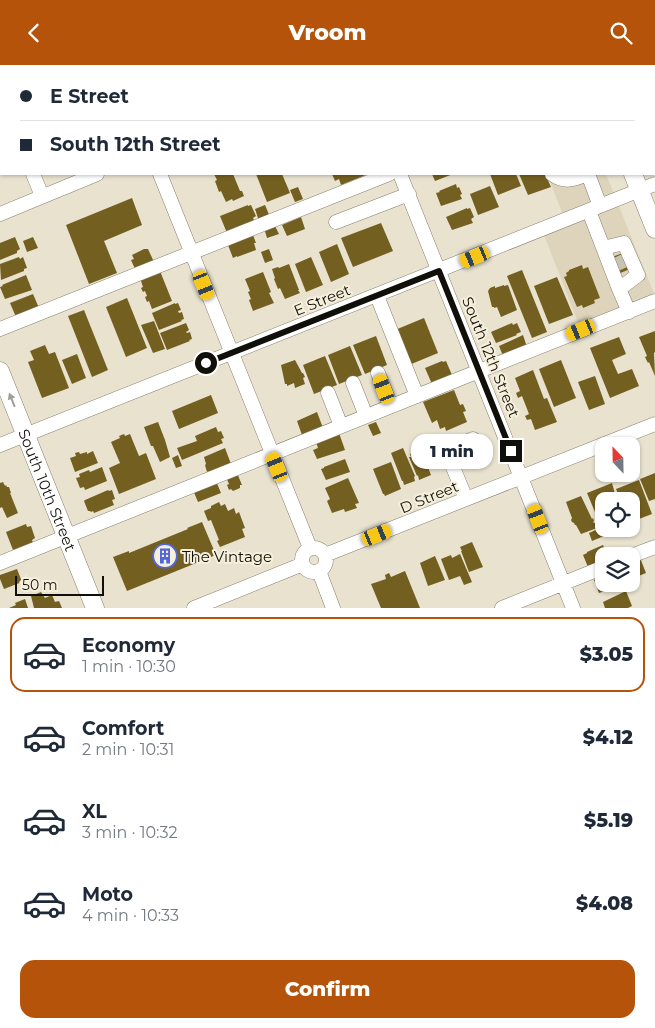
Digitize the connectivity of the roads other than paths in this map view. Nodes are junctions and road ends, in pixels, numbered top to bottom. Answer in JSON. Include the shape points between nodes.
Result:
{"nodes":[{"id":1,"x":33,"y":175,"type":"edge"},
{"id":2,"x":94,"y":175,"type":"edge"},
{"id":3,"x":160,"y":175,"type":"edge"},
{"id":4,"x":386,"y":175,"type":"edge"},
{"id":5,"x":400,"y":175,"type":"edge"},
{"id":6,"x":554,"y":175,"type":"edge"},
{"id":7,"x":585,"y":175,"type":"edge"},
{"id":8,"x":588,"y":175,"type":"edge"},
{"id":9,"x":642,"y":183,"type":"edge"},
{"id":10,"x":408,"y":195,"type":"junction"},
{"id":11,"x":42,"y":196,"type":"junction"},
{"id":12,"x":594,"y":208,"type":"junction"},
{"id":13,"x":0,"y":214,"type":"edge"},
{"id":14,"x":336,"y":222,"type":"dead end"},
{"id":15,"x":655,"y":229,"type":"edge"},
{"id":16,"x":603,"y":248,"type":"junction"},
{"id":17,"x":191,"y":253,"type":"junction"},
{"id":18,"x":621,"y":263,"type":"junction"},
{"id":19,"x":439,"y":271,"type":"junction"},
{"id":20,"x":619,"y":289,"type":"junction"},
{"id":21,"x":377,"y":295,"type":"junction"},
{"id":22,"x":655,"y":301,"type":"edge"},
{"id":23,"x":629,"y":312,"type":"junction"},
{"id":24,"x":0,"y":329,"type":"edge"},
{"id":25,"x":231,"y":353,"type":"junction"},
{"id":26,"x":0,"y":371,"type":"edge"},
{"id":27,"x":479,"y":371,"type":"junction"},
{"id":28,"x":378,"y":373,"type":"dead end"},
{"id":29,"x":353,"y":383,"type":"dead end"},
{"id":30,"x":328,"y":393,"type":"dead end"},
{"id":31,"x":417,"y":396,"type":"junction"},
{"id":32,"x":391,"y":406,"type":"junction"},
{"id":33,"x":366,"y":416,"type":"junction"},
{"id":34,"x":655,"y":424,"type":"edge"},
{"id":35,"x":341,"y":426,"type":"junction"},
{"id":36,"x":26,"y":435,"type":"junction"},
{"id":37,"x":474,"y":439,"type":"dead end"},
{"id":38,"x":0,"y":445,"type":"edge"},
{"id":39,"x":272,"y":455,"type":"junction"},
{"id":40,"x":521,"y":477,"type":"junction"},
{"id":41,"x":466,"y":499,"type":"junction"},
{"id":42,"x":66,"y":536,"type":"junction"},
{"id":43,"x":655,"y":547,"type":"edge"},
{"id":44,"x":310,"y":549,"type":"junction"},
{"id":45,"x":640,"y":553,"type":"edge"},
{"id":46,"x":325,"y":555,"type":"junction"},
{"id":47,"x":0,"y":563,"type":"edge"},
{"id":48,"x":303,"y":564,"type":"junction"},
{"id":49,"x":319,"y":571,"type":"junction"},
{"id":50,"x":595,"y":571,"type":"edge"},
{"id":51,"x":564,"y":584,"type":"junction"},
{"id":52,"x":95,"y":608,"type":"edge"},
{"id":53,"x":194,"y":608,"type":"edge"},
{"id":54,"x":333,"y":608,"type":"edge"},
{"id":55,"x":502,"y":608,"type":"edge"},
{"id":56,"x":573,"y":608,"type":"edge"}],
"edges":[{"from":1,"to":11,"type":"street"},
{"from":2,"to":11,"type":"street"},
{"from":3,"to":17,"type":"street"},
{"from":4,"to":17,"type":"street"},
{"from":5,"to":10,"type":"street","name":"South 12th Street"},
{"from":6,"to":7,"type":"street","via":[[562,180]]},
{"from":8,"to":12,"type":"street"},
{"from":9,"to":12,"type":"street","name":"E Street"},
{"from":9,"to":15,"type":"main road"},
{"from":10,"to":14,"type":"street"},
{"from":10,"to":19,"type":"street","name":"South 12th Street"},
{"from":11,"to":13,"type":"street"},
{"from":12,"to":16,"type":"street"},
{"from":12,"to":19,"type":"street","name":"E Street"},
{"from":16,"to":18,"type":"street"},
{"from":16,"to":18,"type":"street","via":[[624,243]]},
{"from":17,"to":24,"type":"street"},
{"from":17,"to":25,"type":"street"},
{"from":18,"to":20,"type":"street"},
{"from":18,"to":20,"type":"street","via":[[638,275]]},
{"from":19,"to":21,"type":"street","name":"E Street"},
{"from":19,"to":27,"type":"street","name":"South 12th Street"},
{"from":20,"to":23,"type":"street"},
{"from":21,"to":25,"type":"street","name":"E Street"},
{"from":21,"to":31,"type":"street"},
{"from":22,"to":23,"type":"street"},
{"from":23,"to":27,"type":"street"},
{"from":25,"to":36,"type":"street","name":"E Street"},
{"from":25,"to":39,"type":"street"},
{"from":36,"to":26,"type":"main road","name":"South 10th Street","one_way":true},
{"from":27,"to":31,"type":"street"},
{"from":27,"to":40,"type":"street","name":"South 12th Street"},
{"from":28,"to":32,"type":"street"},
{"from":29,"to":33,"type":"street"},
{"from":30,"to":35,"type":"street"},
{"from":31,"to":32,"type":"street"},
{"from":32,"to":33,"type":"street"},
{"from":33,"to":35,"type":"street"},
{"from":34,"to":40,"type":"street","name":"D Street"},
{"from":35,"to":39,"type":"street"},
{"from":36,"to":38,"type":"street","name":"E Street"},
{"from":36,"to":42,"type":"main road","name":"South 10th Street"},
{"from":37,"to":41,"type":"street","via":[[446,450]]},
{"from":39,"to":42,"type":"street"},
{"from":39,"to":44,"type":"street"},
{"from":40,"to":41,"type":"street","name":"D Street"},
{"from":40,"to":51,"type":"street","name":"South 12th Street"},
{"from":41,"to":46,"type":"street","name":"D Street"},
{"from":42,"to":47,"type":"street"},
{"from":42,"to":52,"type":"main road","name":"South 10th Street"},
{"from":43,"to":45,"type":"street"},
{"from":44,"to":46,"type":"street","via":[[320,549]]},
{"from":44,"to":48,"type":"street","via":[[305,551]]},
{"from":46,"to":49,"type":"street","via":[[325,564]]},
{"from":48,"to":49,"type":"street","via":[[308,571]]},
{"from":48,"to":53,"type":"street"},
{"from":49,"to":54,"type":"street"},
{"from":50,"to":51,"type":"street"},
{"from":51,"to":55,"type":"street"},
{"from":51,"to":56,"type":"street","name":"South 12th Street"}]}
